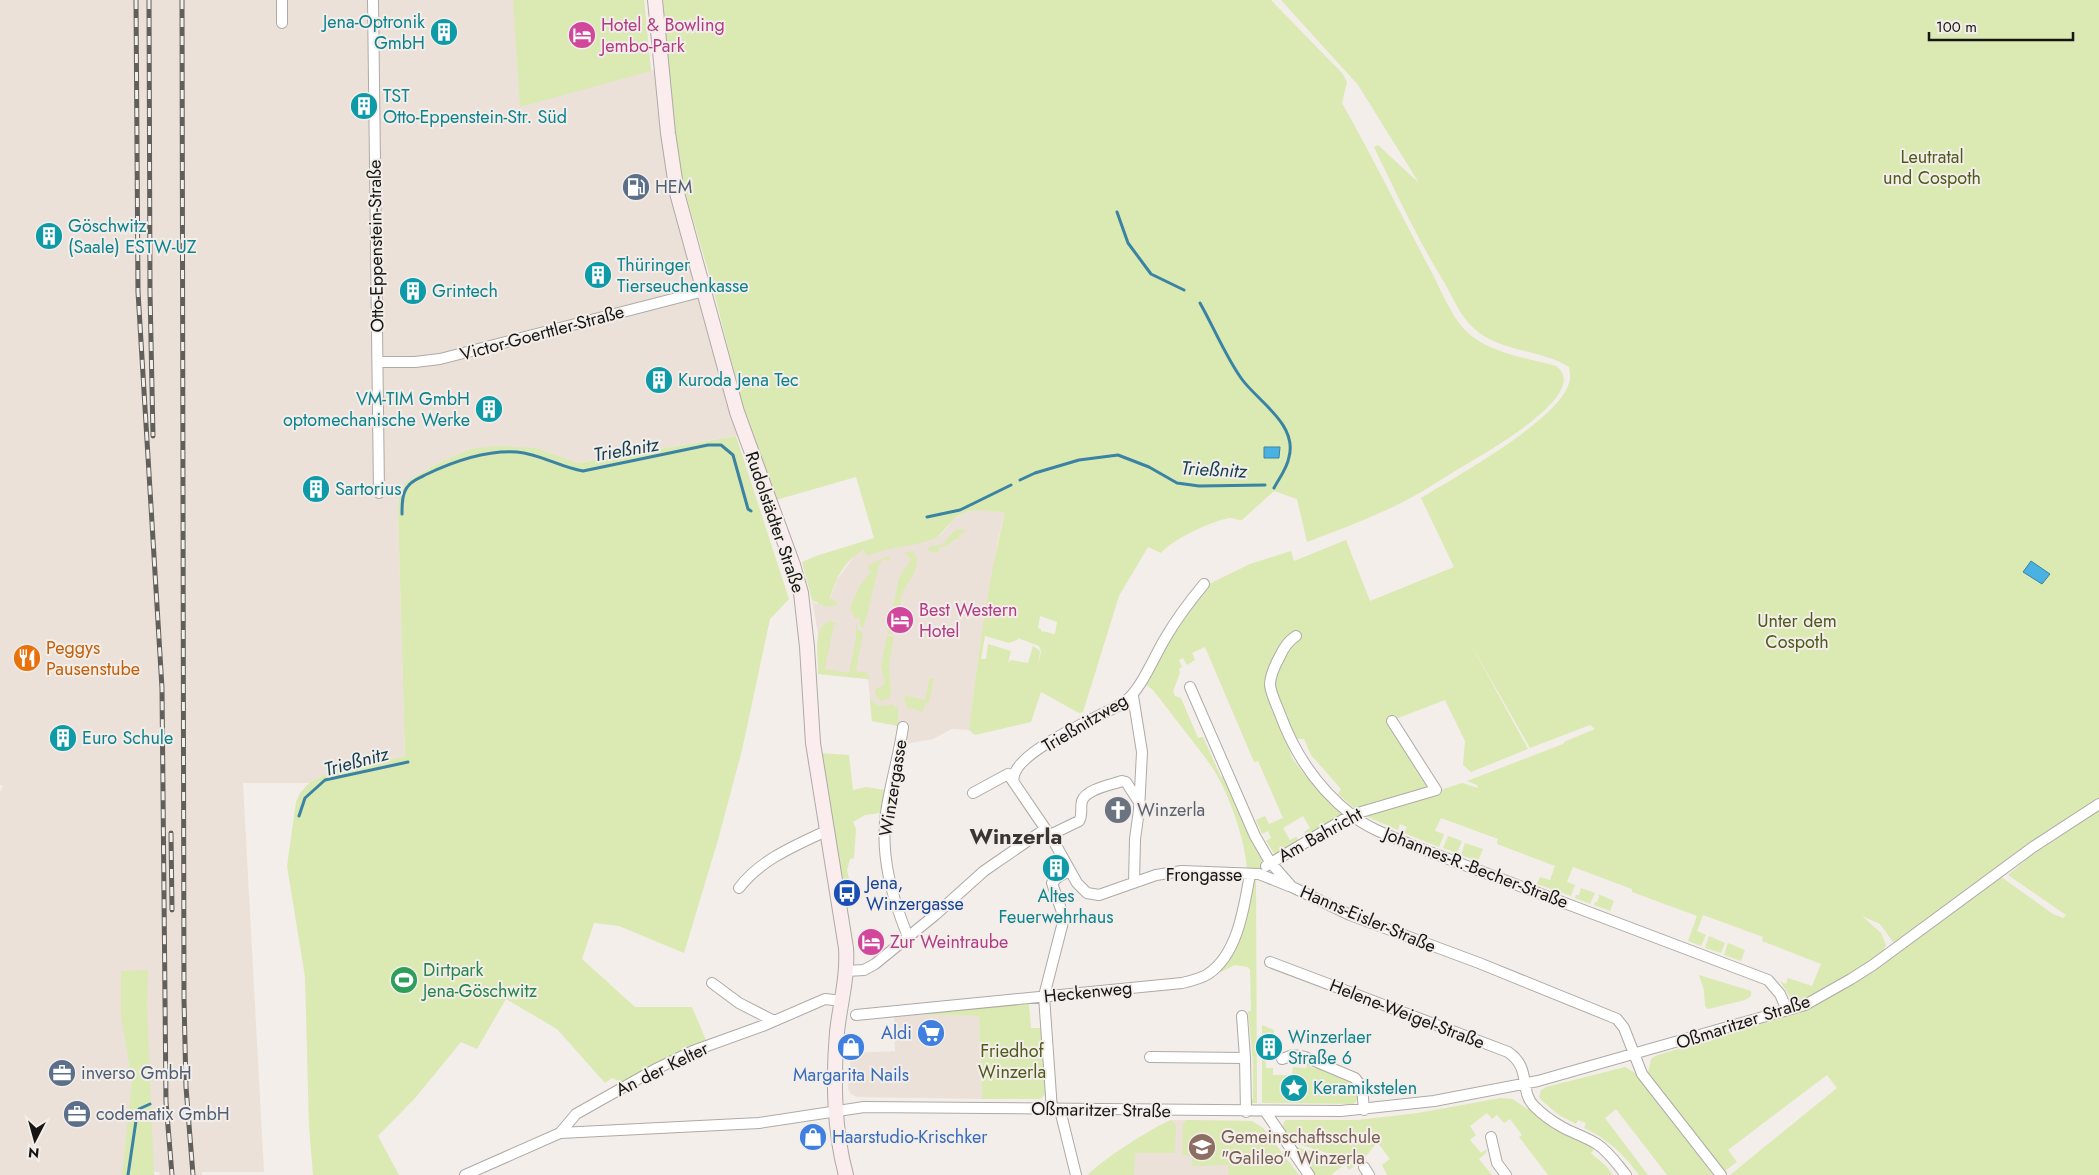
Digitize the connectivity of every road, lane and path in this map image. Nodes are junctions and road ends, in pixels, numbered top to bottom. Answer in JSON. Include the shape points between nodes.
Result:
{"nodes":[{"id":1,"x":282,"y":0,"type":"edge"},
{"id":2,"x":373,"y":0,"type":"edge"},
{"id":3,"x":655,"y":0,"type":"edge"},
{"id":4,"x":282,"y":23,"type":"dead end"},
{"id":5,"x":704,"y":291,"type":"junction"},
{"id":6,"x":378,"y":362,"type":"junction"},
{"id":7,"x":379,"y":492,"type":"dead end"},
{"id":8,"x":1204,"y":584,"type":"dead end"},
{"id":9,"x":1296,"y":636,"type":"dead end"},
{"id":10,"x":1190,"y":687,"type":"dead end"},
{"id":11,"x":1133,"y":696,"type":"junction"},
{"id":12,"x":1392,"y":721,"type":"dead end"},
{"id":13,"x":903,"y":726,"type":"dead end"},
{"id":14,"x":1014,"y":783,"type":"junction"},
{"id":15,"x":973,"y":793,"type":"dead end"},
{"id":16,"x":1140,"y":803,"type":"junction"},
{"id":17,"x":2099,"y":804,"type":"edge"},
{"id":18,"x":1352,"y":815,"type":"junction"},
{"id":19,"x":826,"y":830,"type":"junction"},
{"id":20,"x":1048,"y":832,"type":"junction"},
{"id":21,"x":1270,"y":862,"type":"junction"},
{"id":22,"x":1069,"y":871,"type":"junction"},
{"id":23,"x":1254,"y":874,"type":"junction"},
{"id":24,"x":1134,"y":883,"type":"junction"},
{"id":25,"x":1292,"y":887,"type":"junction"},
{"id":26,"x":739,"y":888,"type":"dead end"},
{"id":27,"x":908,"y":936,"type":"junction"},
{"id":28,"x":1270,"y":962,"type":"dead end"},
{"id":29,"x":846,"y":971,"type":"junction"},
{"id":30,"x":712,"y":983,"type":"dead end"},
{"id":31,"x":1044,"y":996,"type":"junction"},
{"id":32,"x":842,"y":1001,"type":"junction"},
{"id":33,"x":1787,"y":1010,"type":"junction"},
{"id":34,"x":856,"y":1015,"type":"dead end"},
{"id":35,"x":1242,"y":1016,"type":"dead end"},
{"id":36,"x":774,"y":1021,"type":"junction"},
{"id":37,"x":1635,"y":1055,"type":"junction"},
{"id":38,"x":1150,"y":1057,"type":"dead end"},
{"id":39,"x":1245,"y":1058,"type":"junction"},
{"id":40,"x":1282,"y":1060,"type":"dead end"},
{"id":41,"x":1526,"y":1084,"type":"junction"},
{"id":42,"x":1056,"y":1110,"type":"junction"},
{"id":43,"x":1364,"y":1110,"type":"junction"},
{"id":44,"x":837,"y":1111,"type":"junction"},
{"id":45,"x":1265,"y":1111,"type":"junction"},
{"id":46,"x":1246,"y":1112,"type":"junction"},
{"id":47,"x":560,"y":1134,"type":"junction"},
{"id":48,"x":1491,"y":1137,"type":"dead end"},
{"id":49,"x":464,"y":1175,"type":"edge"},
{"id":50,"x":846,"y":1175,"type":"edge"},
{"id":51,"x":1076,"y":1175,"type":"edge"},
{"id":52,"x":1309,"y":1175,"type":"edge"},
{"id":53,"x":1506,"y":1175,"type":"edge"},
{"id":54,"x":1626,"y":1175,"type":"edge"},
{"id":55,"x":1721,"y":1175,"type":"edge"}],
"edges":[{"from":1,"to":4,"type":"street"},
{"from":2,"to":6,"type":"street","name":"Otto-Eppenstein-Straße"},
{"from":3,"to":5,"type":"street","name":"Rudolstädter Straße","via":[[677,193]]},
{"from":5,"to":6,"type":"street","name":"Victor-Goerttler-Straße","via":[[440,359]]},
{"from":5,"to":19,"type":"street","name":"Rudolstädter Straße","via":[[737,412],[801,593],[813,743]]},
{"from":6,"to":7,"type":"street","name":"Otto-Eppenstein-Straße"},
{"from":8,"to":11,"type":"street","name":"Trießnitzweg","via":[[1177,619]]},
{"from":9,"to":18,"type":"street","name":"Johannes-R.-Becher-Straße","via":[[1284,647],[1272,673],[1270,686],[1297,754]]},
{"from":10,"to":21,"type":"street","name":"Hanns-Eisler-Straße","via":[[1255,836]]},
{"from":11,"to":14,"type":"street","name":"Trießnitzweg","via":[[1041,748],[1017,769],[1013,775]]},
{"from":11,"to":16,"type":"street","via":[[1142,747]]},
{"from":12,"to":18,"type":"street","name":"Am Bahricht","via":[[1436,790]]},
{"from":13,"to":27,"type":"street","name":"Winzergasse","via":[[886,810],[885,846],[893,892]]},
{"from":14,"to":15,"type":"street","via":[[1008,774]]},
{"from":14,"to":20,"type":"street"},
{"from":16,"to":20,"type":"street","via":[[1122,781],[1087,794],[1082,801],[1079,821]]},
{"from":16,"to":24,"type":"street","via":[[1135,834]]},
{"from":17,"to":33,"type":"street","name":"Oßmaritzer Straße","via":[[1852,979],[1805,1005]]},
{"from":18,"to":21,"type":"street","name":"Am Bahricht"},
{"from":18,"to":33,"type":"street","name":"Johannes-R.-Becher-Straße","via":[[1368,826],[1414,846],[1768,980],[1780,994]]},
{"from":19,"to":26,"type":"street","via":[[764,864]]},
{"from":19,"to":29,"type":"street","name":"Rudolstädter Straße","via":[[846,948]]},
{"from":20,"to":22,"type":"street","name":"Frongasse"},
{"from":20,"to":27,"type":"street","via":[[984,871]]},
{"from":21,"to":23,"type":"street","name":"Frongasse"},
{"from":21,"to":25,"type":"street","name":"Hanns-Eisler-Straße"},
{"from":22,"to":24,"type":"street","name":"Frongasse","via":[[1082,889],[1093,895]]},
{"from":22,"to":31,"type":"street","via":[[1053,882],[1064,919]]},
{"from":23,"to":24,"type":"street","name":"Frongasse","via":[[1182,871]]},
{"from":23,"to":25,"type":"street"},
{"from":23,"to":31,"type":"street","name":"Heckenweg","via":[[1234,940],[1221,961],[1206,975],[1182,983]]},
{"from":25,"to":37,"type":"street","name":"Hanns-Eisler-Straße","via":[[1350,916],[1479,963],[1617,1019]]},
{"from":27,"to":29,"type":"street","via":[[864,970]]},
{"from":28,"to":41,"type":"street","name":"Helene-Weigel-Straße","via":[[1508,1052],[1520,1064]]},
{"from":29,"to":32,"type":"street","name":"Rudolstädter Straße"},
{"from":30,"to":36,"type":"street","via":[[739,1003]]},
{"from":31,"to":34,"type":"street","name":"Heckenweg"},
{"from":31,"to":42,"type":"street"},
{"from":32,"to":36,"type":"street","name":"An der Kelter","via":[[825,999]]},
{"from":32,"to":44,"type":"street","name":"Rudolstädter Straße","via":[[836,1054]]},
{"from":33,"to":37,"type":"street","name":"Oßmaritzer Straße"},
{"from":35,"to":39,"type":"street"},
{"from":36,"to":47,"type":"street","name":"An der Kelter","via":[[693,1051],[654,1070],[576,1114]]},
{"from":37,"to":41,"type":"street","name":"Oßmaritzer Straße"},
{"from":37,"to":55,"type":"street","name":"Hanns-Eisler-Straße","via":[[1642,1074]]},
{"from":38,"to":39,"type":"street"},
{"from":39,"to":46,"type":"street"},
{"from":40,"to":43,"type":"street","via":[[1293,1055],[1305,1057],[1355,1078],[1362,1087]]},
{"from":41,"to":43,"type":"street","name":"Oßmaritzer Straße"},
{"from":41,"to":54,"type":"street","name":"Helene-Weigel-Straße","via":[[1527,1096],[1533,1105],[1561,1126],[1597,1144]]},
{"from":42,"to":44,"type":"street","name":"Oßmaritzer Straße","via":[[864,1107]]},
{"from":42,"to":46,"type":"street","name":"Oßmaritzer Straße"},
{"from":42,"to":51,"type":"street"},
{"from":43,"to":45,"type":"street","name":"Oßmaritzer Straße"},
{"from":44,"to":47,"type":"street","name":"Oßmaritzer Straße","via":[[779,1122]]},
{"from":44,"to":50,"type":"street","name":"Rudolstädter Straße"},
{"from":45,"to":46,"type":"street","name":"Oßmaritzer Straße"},
{"from":45,"to":52,"type":"street"},
{"from":47,"to":49,"type":"street"},
{"from":48,"to":53,"type":"street","via":[[1497,1163]]}]}
